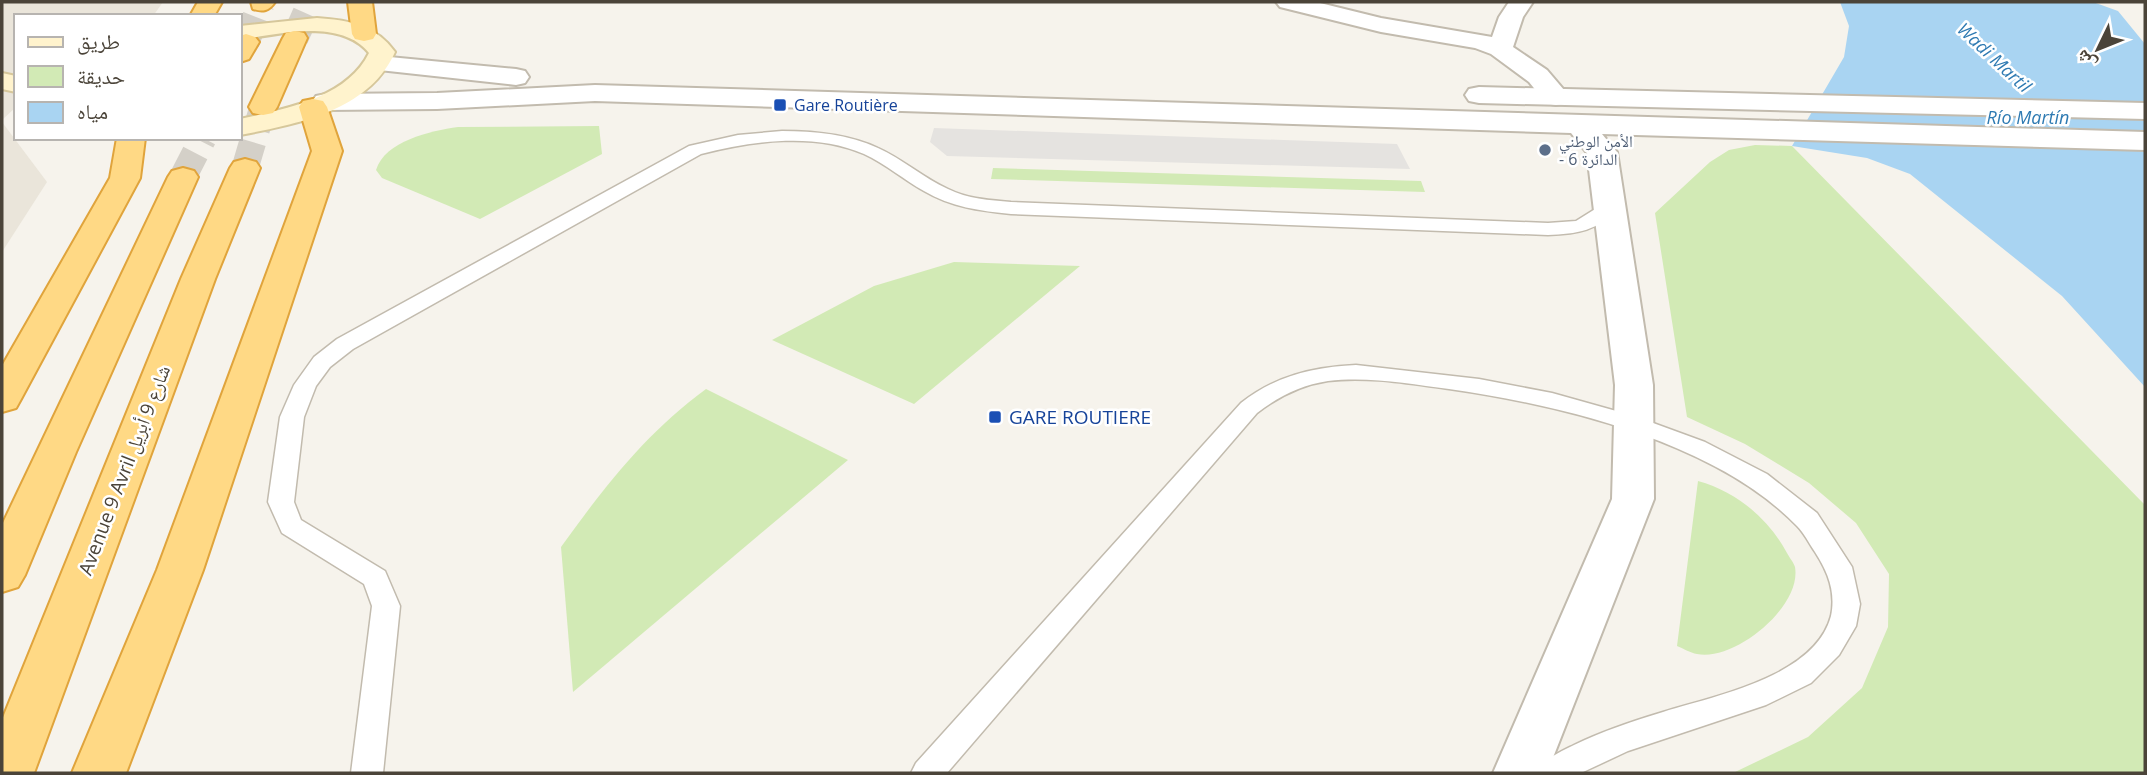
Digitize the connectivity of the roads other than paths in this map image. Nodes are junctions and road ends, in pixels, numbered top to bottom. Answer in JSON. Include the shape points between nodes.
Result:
{"nodes":[{"id":1,"x":360,"y":2,"type":"edge"},
{"id":2,"x":1288,"y":2,"type":"edge"},
{"id":3,"x":1521,"y":2,"type":"edge"},
{"id":4,"x":364,"y":34,"type":"junction"},
{"id":5,"x":295,"y":38,"type":"tunnel mouth"},
{"id":6,"x":242,"y":43,"type":"edge"},
{"id":7,"x":1500,"y":49,"type":"junction"},
{"id":8,"x":379,"y":64,"type":"junction"},
{"id":9,"x":1374,"y":93,"type":"dead end"},
{"id":10,"x":1458,"y":95,"type":"dead end"},
{"id":11,"x":319,"y":104,"type":"junction"},
{"id":12,"x":263,"y":107,"type":"tunnel mouth"},
{"id":13,"x":1568,"y":111,"type":"junction"},
{"id":14,"x":2145,"y":111,"type":"edge"},
{"id":15,"x":242,"y":126,"type":"edge"},
{"id":16,"x":131,"y":140,"type":"edge"},
{"id":17,"x":2145,"y":141,"type":"edge"},
{"id":18,"x":245,"y":168,"type":"tunnel mouth"},
{"id":19,"x":183,"y":177,"type":"tunnel mouth"},
{"id":20,"x":1608,"y":207,"type":"junction"},
{"id":21,"x":2,"y":399,"type":"edge"},
{"id":22,"x":1635,"y":422,"type":"junction"},
{"id":23,"x":2,"y":575,"type":"edge"},
{"id":24,"x":7,"y":773,"type":"edge"},
{"id":25,"x":99,"y":773,"type":"edge"},
{"id":26,"x":367,"y":773,"type":"edge"},
{"id":27,"x":927,"y":773,"type":"edge"},
{"id":28,"x":1520,"y":773,"type":"edge"},
{"id":29,"x":1555,"y":773,"type":"edge"}],
"edges":[{"from":1,"to":4,"type":"highway"},
{"from":2,"to":7,"type":"street"},
{"from":3,"to":7,"type":"street"},
{"from":4,"to":6,"type":"main road","via":[[313,25]]},
{"from":4,"to":8,"type":"main road","via":[[377,42],[382,52]]},
{"from":5,"to":12,"type":"highway"},
{"from":7,"to":13,"type":"street","via":[[1538,76]]},
{"from":8,"to":9,"type":"street","via":[[624,83]]},
{"from":8,"to":11,"type":"main road","via":[[351,89]]},
{"from":10,"to":13,"type":"street"},
{"from":11,"to":13,"type":"street","via":[[634,94]]},
{"from":11,"to":15,"type":"main road"},
{"from":11,"to":25,"type":"highway","via":[[327,150],[180,570]]},
{"from":13,"to":14,"type":"street","via":[[1744,100]]},
{"from":13,"to":17,"type":"street","via":[[1774,130]]},
{"from":13,"to":20,"type":"street","via":[[1602,152]]},
{"from":16,"to":21,"type":"highway","via":[[125,178]]},
{"from":18,"to":24,"type":"highway","name":"Avenue 9 Avril شارع 9 أبريل"},
{"from":19,"to":23,"type":"highway"},
{"from":20,"to":22,"type":"street","via":[[1634,385]]},
{"from":20,"to":26,"type":"lane","via":[[1596,221],[1576,228],[1548,229],[1011,208],[954,198],[847,142],[747,138],[695,150],[345,344],[322,362],[304,385],[292,417],[281,502],[291,526],[374,578],[386,606]]},
{"from":22,"to":27,"type":"lane","via":[[1518,393],[1379,373],[1314,375],[1277,388],[1249,408]]},
{"from":22,"to":28,"type":"street","via":[[1633,499]]},
{"from":22,"to":29,"type":"lane","via":[[1758,479],[1800,510],[1831,548],[1847,586],[1844,623],[1820,657],[1777,689],[1603,748]]}]}
